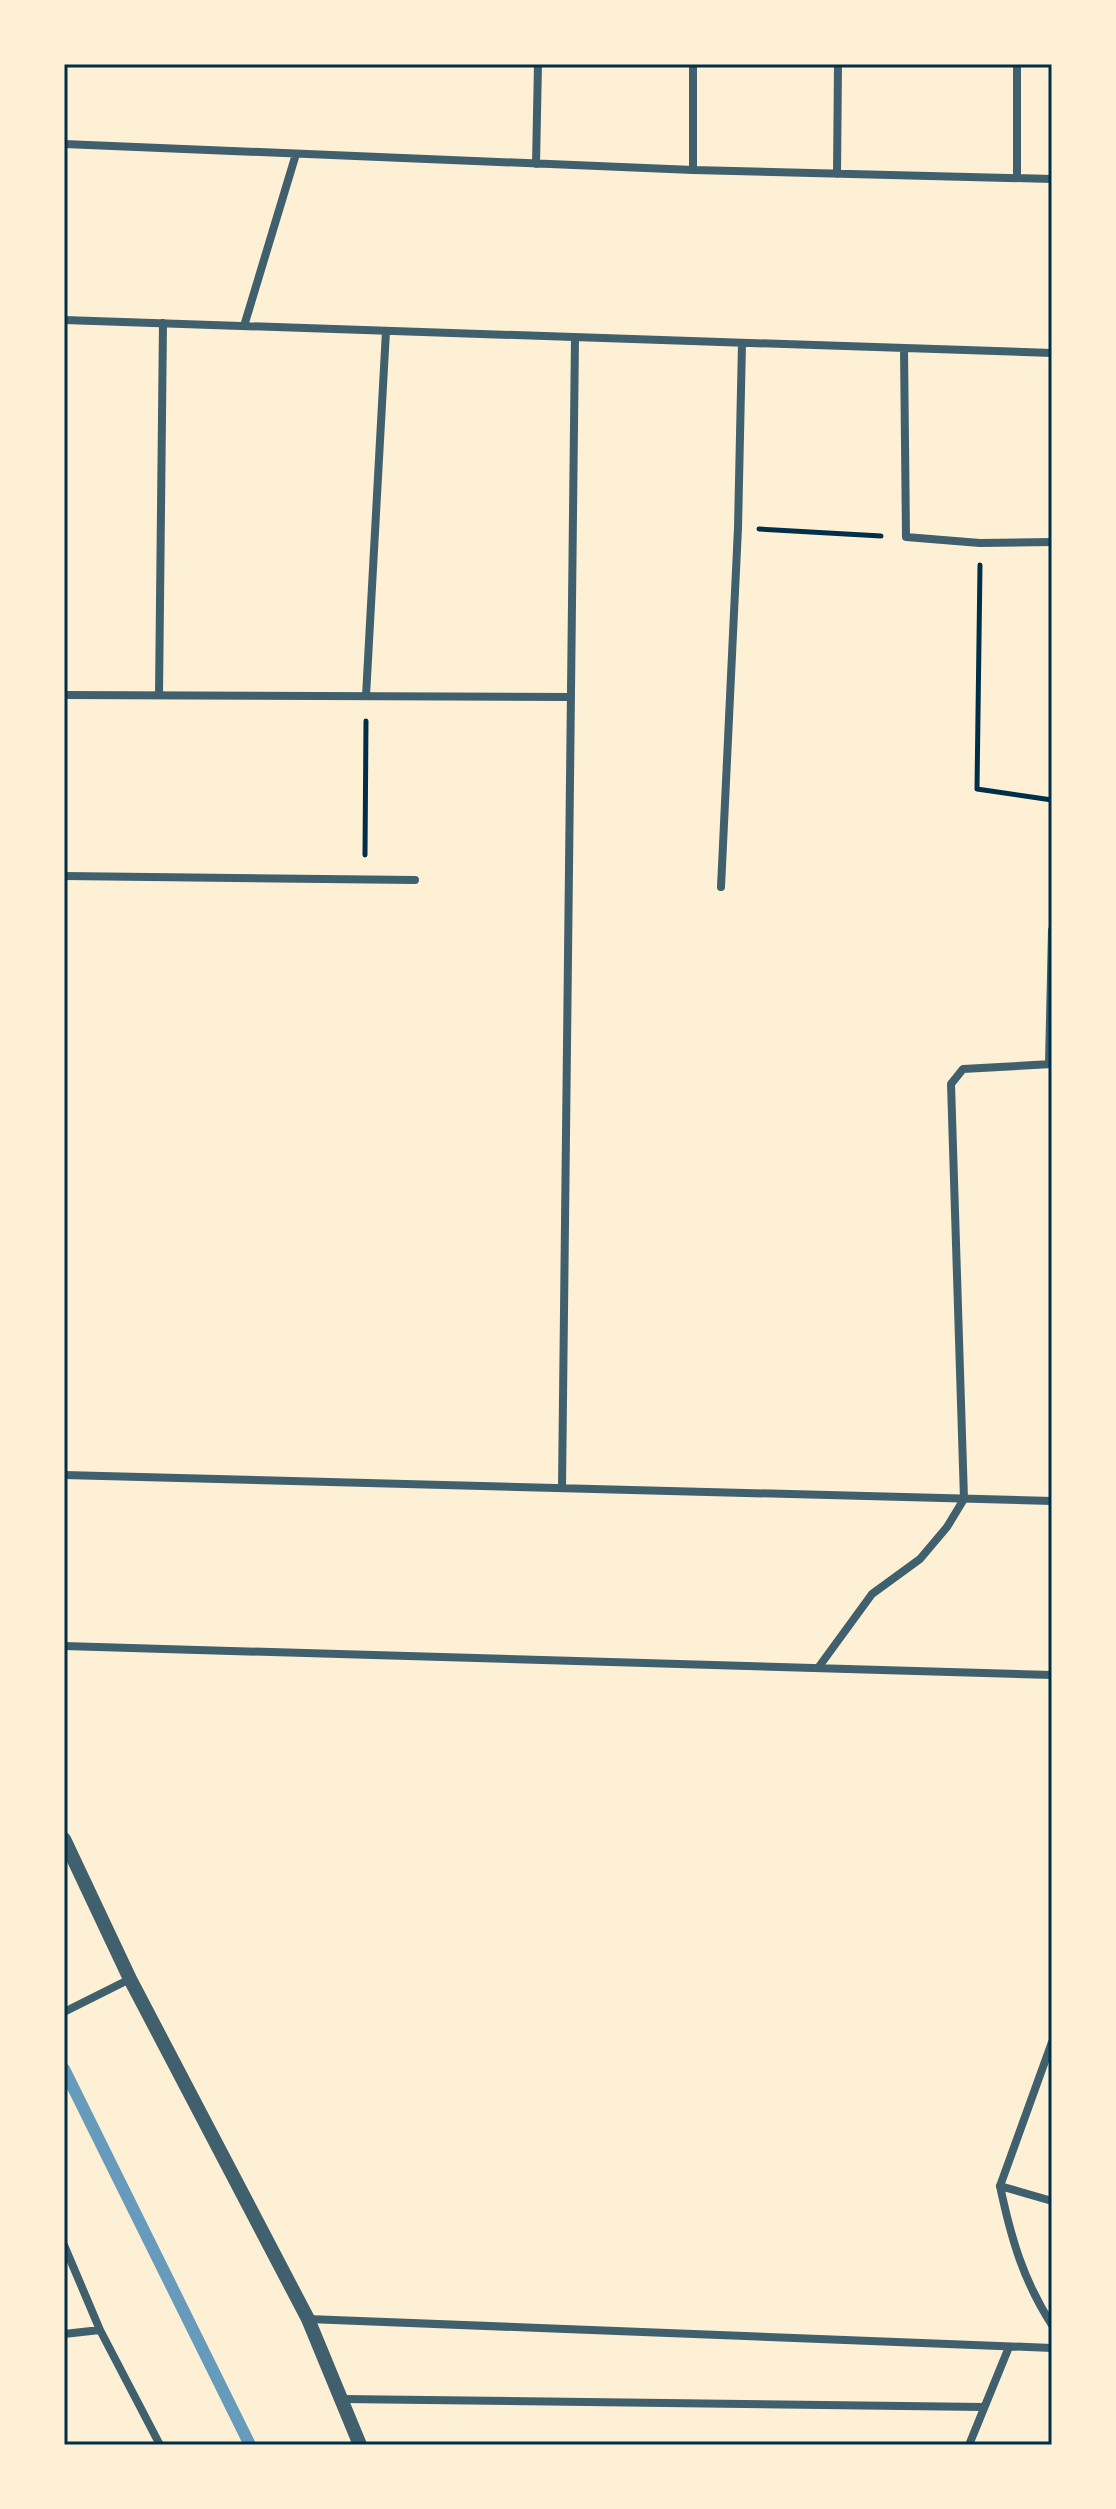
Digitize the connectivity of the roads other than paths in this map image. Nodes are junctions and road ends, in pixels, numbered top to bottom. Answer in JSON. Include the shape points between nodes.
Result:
{"nodes":[{"id":1,"x":538,"y":64,"type":"edge"},
{"id":2,"x":693,"y":64,"type":"edge"},
{"id":3,"x":838,"y":64,"type":"edge"},
{"id":4,"x":1017,"y":64,"type":"edge"},
{"id":5,"x":64,"y":144,"type":"edge"},
{"id":6,"x":296,"y":154,"type":"junction"},
{"id":7,"x":536,"y":164,"type":"junction"},
{"id":8,"x":693,"y":170,"type":"junction"},
{"id":9,"x":837,"y":174,"type":"junction"},
{"id":10,"x":1017,"y":178,"type":"junction"},
{"id":11,"x":1052,"y":179,"type":"edge"},
{"id":12,"x":64,"y":320,"type":"edge"},
{"id":13,"x":163,"y":323,"type":"junction"},
{"id":14,"x":244,"y":326,"type":"junction"},
{"id":15,"x":386,"y":331,"type":"junction"},
{"id":16,"x":575,"y":337,"type":"junction"},
{"id":17,"x":742,"y":343,"type":"junction"},
{"id":18,"x":904,"y":348,"type":"junction"},
{"id":19,"x":1052,"y":353,"type":"edge"},
{"id":20,"x":1052,"y":542,"type":"edge"},
{"id":21,"x":64,"y":695,"type":"edge"},
{"id":22,"x":159,"y":695,"type":"junction"},
{"id":23,"x":366,"y":696,"type":"junction"},
{"id":24,"x":571,"y":697,"type":"junction"},
{"id":25,"x":64,"y":876,"type":"edge"},
{"id":26,"x":415,"y":880,"type":"dead end"},
{"id":27,"x":721,"y":887,"type":"dead end"},
{"id":28,"x":1052,"y":930,"type":"edge"},
{"id":29,"x":1050,"y":1064,"type":"edge"},
{"id":30,"x":64,"y":1475,"type":"edge"},
{"id":31,"x":562,"y":1488,"type":"junction"},
{"id":32,"x":964,"y":1499,"type":"junction"},
{"id":33,"x":1052,"y":1501,"type":"edge"},
{"id":34,"x":64,"y":1646,"type":"edge"},
{"id":35,"x":818,"y":1668,"type":"junction"},
{"id":36,"x":1052,"y":1675,"type":"edge"},
{"id":37,"x":64,"y":1839,"type":"edge"},
{"id":38,"x":130,"y":1979,"type":"junction"},
{"id":39,"x":64,"y":2012,"type":"edge"},
{"id":40,"x":1052,"y":2043,"type":"edge"},
{"id":41,"x":1000,"y":2186,"type":"junction"},
{"id":42,"x":1052,"y":2201,"type":"edge"},
{"id":43,"x":64,"y":2245,"type":"edge"},
{"id":44,"x":308,"y":2319,"type":"junction"},
{"id":45,"x":1052,"y":2325,"type":"edge"},
{"id":46,"x":100,"y":2330,"type":"junction"},
{"id":47,"x":64,"y":2334,"type":"edge"},
{"id":48,"x":1009,"y":2347,"type":"junction"},
{"id":49,"x":1052,"y":2348,"type":"edge"},
{"id":50,"x":342,"y":2399,"type":"junction"},
{"id":51,"x":984,"y":2407,"type":"junction"},
{"id":52,"x":160,"y":2445,"type":"edge"},
{"id":53,"x":360,"y":2445,"type":"edge"},
{"id":54,"x":969,"y":2445,"type":"edge"}],
"edges":[{"from":1,"to":7,"type":"street"},
{"from":2,"to":8,"type":"street"},
{"from":3,"to":9,"type":"street"},
{"from":4,"to":10,"type":"street"},
{"from":5,"to":6,"type":"street"},
{"from":6,"to":7,"type":"street"},
{"from":6,"to":14,"type":"street"},
{"from":7,"to":8,"type":"street"},
{"from":8,"to":9,"type":"street"},
{"from":9,"to":10,"type":"street"},
{"from":10,"to":11,"type":"street"},
{"from":12,"to":13,"type":"street"},
{"from":13,"to":14,"type":"street"},
{"from":13,"to":22,"type":"street"},
{"from":14,"to":15,"type":"street"},
{"from":15,"to":16,"type":"street"},
{"from":15,"to":23,"type":"street"},
{"from":16,"to":17,"type":"street"},
{"from":16,"to":24,"type":"street"},
{"from":17,"to":18,"type":"street"},
{"from":17,"to":27,"type":"street"},
{"from":18,"to":19,"type":"street"},
{"from":18,"to":20,"type":"street","via":[[906,537]]},
{"from":21,"to":22,"type":"street"},
{"from":22,"to":23,"type":"street"},
{"from":23,"to":24,"type":"street"},
{"from":24,"to":31,"type":"street"},
{"from":25,"to":26,"type":"street"},
{"from":28,"to":29,"type":"street"},
{"from":29,"to":32,"type":"street","via":[[963,1069],[951,1084]]},
{"from":30,"to":31,"type":"street"},
{"from":31,"to":32,"type":"street"},
{"from":32,"to":33,"type":"street"},
{"from":32,"to":35,"type":"street","via":[[920,1559],[872,1594]]},
{"from":34,"to":35,"type":"street"},
{"from":35,"to":36,"type":"street"},
{"from":37,"to":38,"type":"street"},
{"from":38,"to":39,"type":"street"},
{"from":38,"to":44,"type":"street"},
{"from":40,"to":41,"type":"street"},
{"from":41,"to":42,"type":"street"},
{"from":41,"to":45,"type":"street","via":[[1012,2244]]},
{"from":43,"to":46,"type":"street"},
{"from":44,"to":48,"type":"street"},
{"from":44,"to":50,"type":"street"},
{"from":46,"to":47,"type":"street"},
{"from":46,"to":52,"type":"street"},
{"from":48,"to":49,"type":"street"},
{"from":48,"to":51,"type":"street"},
{"from":50,"to":51,"type":"street"},
{"from":50,"to":53,"type":"street"},
{"from":51,"to":54,"type":"street"}]}
